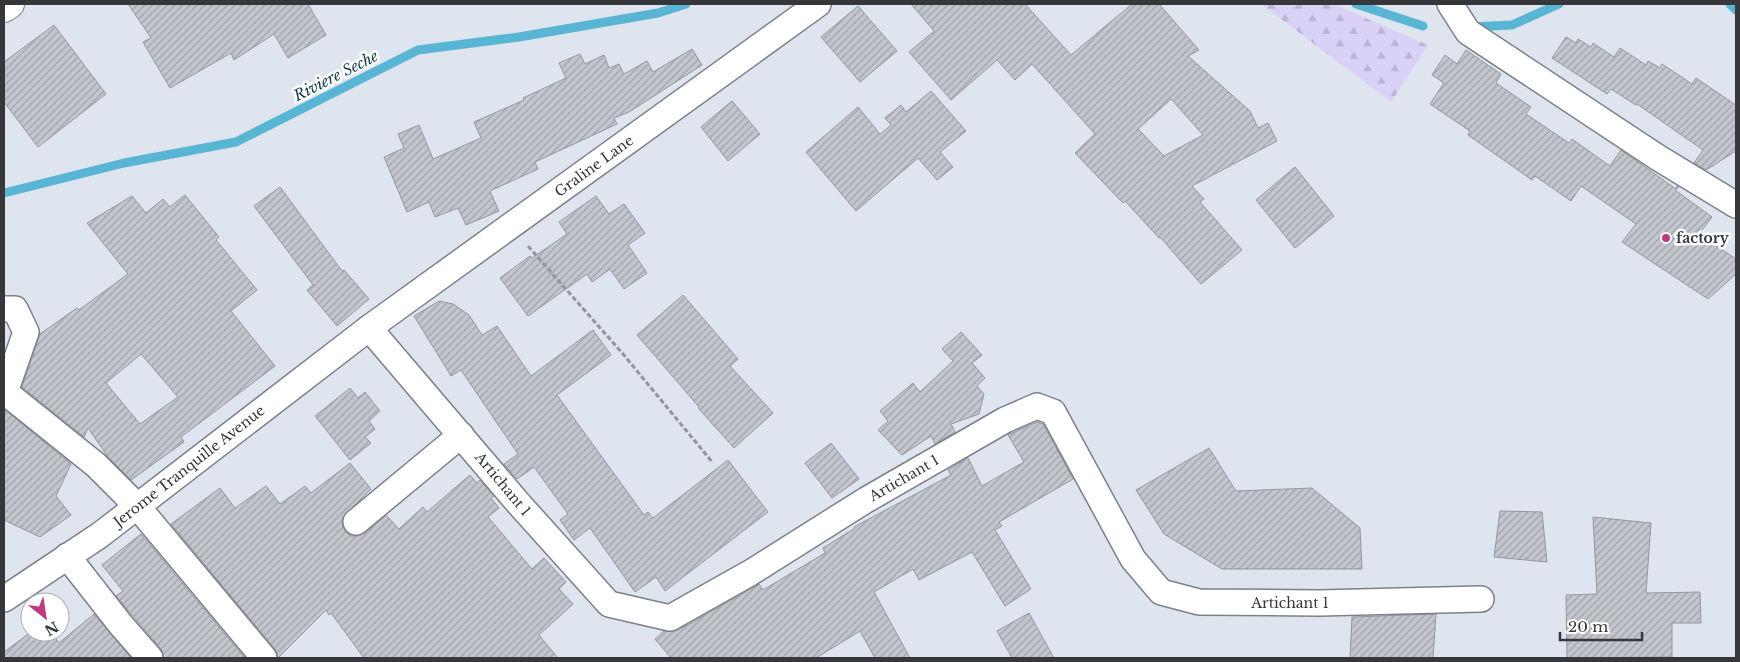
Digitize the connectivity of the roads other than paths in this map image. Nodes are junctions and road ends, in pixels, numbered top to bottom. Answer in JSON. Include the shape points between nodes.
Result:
{"nodes":[{"id":1,"x":10,"y":4,"type":"edge"},
{"id":2,"x":818,"y":4,"type":"edge"},
{"id":3,"x":1450,"y":4,"type":"edge"},
{"id":4,"x":4,"y":8,"type":"edge"},
{"id":5,"x":1736,"y":205,"type":"edge"},
{"id":6,"x":4,"y":309,"type":"edge"},
{"id":7,"x":369,"y":328,"type":"junction"},
{"id":8,"x":461,"y":435,"type":"junction"},
{"id":9,"x":137,"y":506,"type":"junction"},
{"id":10,"x":356,"y":522,"type":"dead end"},
{"id":11,"x":67,"y":556,"type":"junction"},
{"id":12,"x":5,"y":597,"type":"edge"},
{"id":13,"x":1481,"y":599,"type":"dead end"},
{"id":14,"x":150,"y":658,"type":"edge"},
{"id":15,"x":264,"y":658,"type":"edge"}],
"edges":[{"from":1,"to":4,"type":"street"},
{"from":2,"to":7,"type":"street","name":"Graline Lane"},
{"from":3,"to":5,"type":"street","via":[[1468,32],[1657,157]]},
{"from":6,"to":9,"type":"street","via":[[15,309],[26,332],[5,392],[96,465]]},
{"from":7,"to":8,"type":"street","name":"Artichant 1"},
{"from":7,"to":9,"type":"street","name":"Jerome Tranquille Avenue"},
{"from":8,"to":10,"type":"street"},
{"from":8,"to":13,"type":"street","name":"Artichant 1","via":[[609,604],[670,618],[750,573],[866,500],[1005,420],[1037,406],[1053,412],[1133,559],[1161,592],[1199,602]]},
{"from":9,"to":11,"type":"street","name":"Jerome Tranquille Avenue"},
{"from":9,"to":15,"type":"street"},
{"from":11,"to":12,"type":"street","name":"Jerome Tranquille Avenue"},
{"from":11,"to":14,"type":"street"}]}
